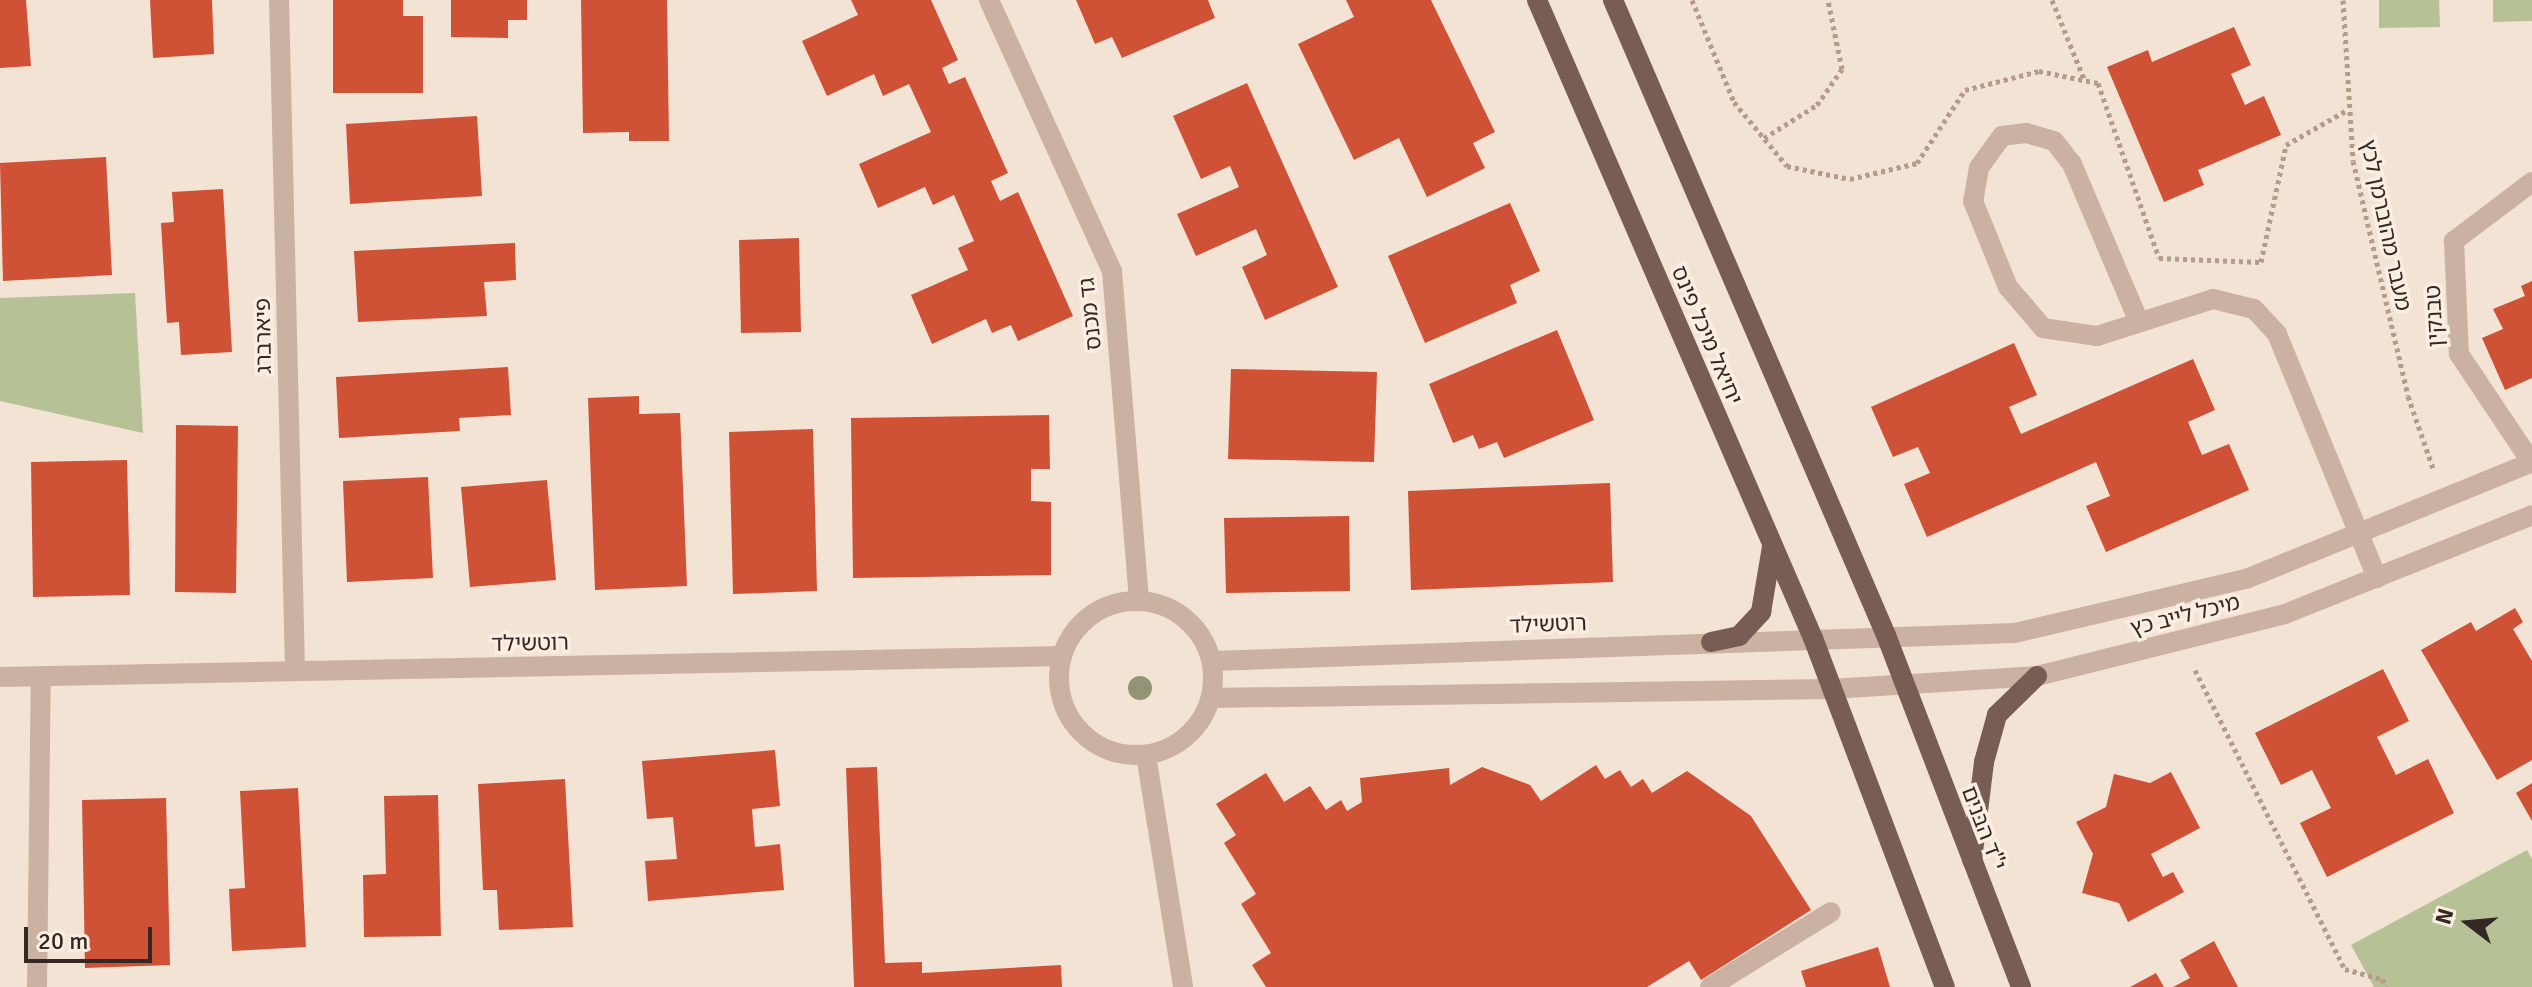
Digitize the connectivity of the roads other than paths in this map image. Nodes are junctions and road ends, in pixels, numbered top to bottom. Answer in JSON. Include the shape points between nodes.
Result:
{"nodes":[{"id":1,"x":279,"y":0,"type":"edge"},
{"id":2,"x":989,"y":0,"type":"edge"},
{"id":3,"x":1537,"y":0,"type":"edge"},
{"id":4,"x":1613,"y":0,"type":"edge"},
{"id":5,"x":2532,"y":182,"type":"edge"},
{"id":6,"x":2139,"y":322,"type":"junction"},
{"id":7,"x":2532,"y":462,"type":"edge"},
{"id":8,"x":2532,"y":515,"type":"edge"},
{"id":9,"x":2360,"y":532,"type":"junction"},
{"id":10,"x":1772,"y":547,"type":"junction"},
{"id":11,"x":2377,"y":578,"type":"junction"},
{"id":12,"x":1139,"y":600,"type":"junction"},
{"id":13,"x":1886,"y":635,"type":"junction"},
{"id":14,"x":1813,"y":638,"type":"junction"},
{"id":15,"x":1711,"y":642,"type":"junction"},
{"id":16,"x":1062,"y":656,"type":"junction"},
{"id":17,"x":1212,"y":661,"type":"junction"},
{"id":18,"x":295,"y":671,"type":"junction"},
{"id":19,"x":41,"y":676,"type":"junction"},
{"id":20,"x":2037,"y":676,"type":"junction"},
{"id":21,"x":0,"y":677,"type":"edge"},
{"id":22,"x":1904,"y":686,"type":"junction"},
{"id":23,"x":1832,"y":689,"type":"junction"},
{"id":24,"x":1211,"y":698,"type":"junction"},
{"id":25,"x":1146,"y":755,"type":"junction"},
{"id":26,"x":1971,"y":863,"type":"junction"},
{"id":27,"x":1831,"y":912,"type":"dead end"},
{"id":28,"x":37,"y":987,"type":"edge"},
{"id":29,"x":1183,"y":987,"type":"edge"},
{"id":30,"x":1710,"y":987,"type":"edge"},
{"id":31,"x":1945,"y":987,"type":"edge"},
{"id":32,"x":2021,"y":987,"type":"edge"}],
"edges":[{"from":1,"to":18,"type":"street","name":"פיארברג"},
{"from":2,"to":12,"type":"street","name":"גד מכנס","via":[[1112,271]]},
{"from":3,"to":10,"type":"main road","name":"יחיאל מיכל פינס"},
{"from":4,"to":13,"type":"main road","name":"יחיאל מיכל פינס"},
{"from":5,"to":7,"type":"street","name":"טבנקין","via":[[2454,241],[2459,354]]},
{"from":6,"to":6,"type":"street","via":[[2097,336],[2043,328],[2008,287],[1973,201],[1979,168],[2002,136],[2026,133],[2054,141],[2072,164]]},
{"from":6,"to":9,"type":"street","via":[[2213,299],[2254,309],[2277,334]]},
{"from":7,"to":9,"type":"street","name":"מיכל לייב כץ"},
{"from":8,"to":11,"type":"street","name":"מיכל לייב כץ"},
{"from":9,"to":11,"type":"street"},
{"from":9,"to":13,"type":"street","name":"מיכל לייב כץ","via":[[2246,579],[2015,633]]},
{"from":10,"to":14,"type":"main road","name":"יחיאל מיכל פינס"},
{"from":10,"to":15,"type":"main road","via":[[1761,612],[1739,636]]},
{"from":11,"to":20,"type":"street","name":"מיכל לייב כץ","via":[[2285,614]]},
{"from":12,"to":16,"type":"street","via":[[1091,615],[1073,633]]},
{"from":12,"to":17,"type":"street","via":[[1186,618]]},
{"from":13,"to":14,"type":"street","name":"רוטשילד"},
{"from":13,"to":22,"type":"main road","name":"יחיאל מיכל פינס"},
{"from":14,"to":15,"type":"street","name":"רוטשילד"},
{"from":14,"to":23,"type":"main road","name":"יחיאל מיכל פינס"},
{"from":15,"to":17,"type":"street","name":"רוטשילד"},
{"from":16,"to":18,"type":"street","name":"רוטשילד"},
{"from":16,"to":25,"type":"street","via":[[1058,681],[1077,728],[1096,745],[1120,754]]},
{"from":17,"to":24,"type":"street"},
{"from":18,"to":19,"type":"street","name":"רוטשילד"},
{"from":19,"to":21,"type":"street","name":"רוטשילד"},
{"from":19,"to":28,"type":"street"},
{"from":20,"to":22,"type":"street","name":"מיכל לייב כץ"},
{"from":20,"to":26,"type":"main road","via":[[1997,715],[1984,762]]},
{"from":22,"to":23,"type":"street","name":"מיכל לייב כץ"},
{"from":22,"to":26,"type":"main road","name":"י''ד הבנים"},
{"from":23,"to":24,"type":"street"},
{"from":23,"to":31,"type":"main road"},
{"from":24,"to":25,"type":"street","via":[[1186,736]]},
{"from":25,"to":29,"type":"street"},
{"from":26,"to":32,"type":"main road","name":"י''ד הבנים"},
{"from":27,"to":30,"type":"street"}]}
